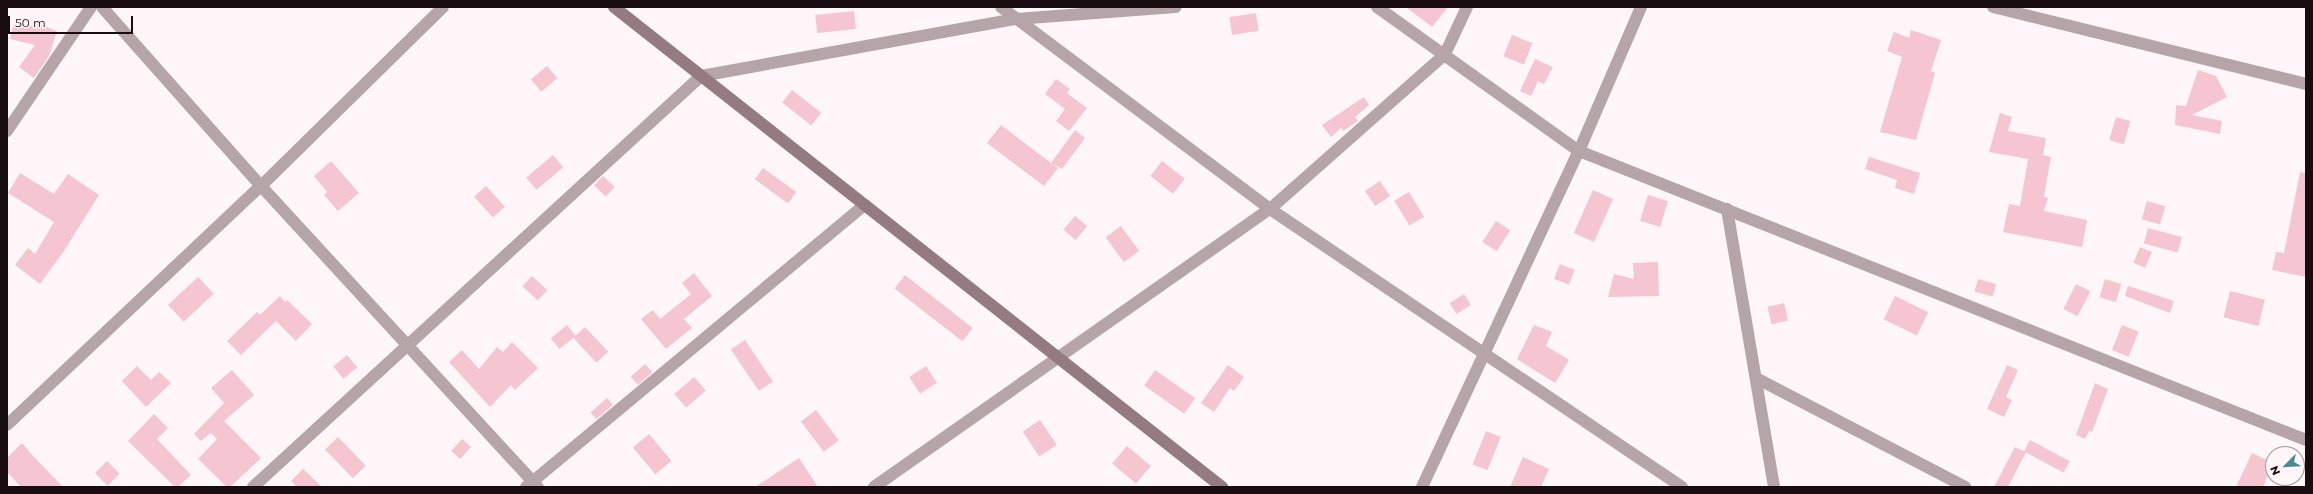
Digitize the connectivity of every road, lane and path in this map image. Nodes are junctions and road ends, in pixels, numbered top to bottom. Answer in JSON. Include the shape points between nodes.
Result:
{"nodes":[{"id":1,"x":91,"y":7,"type":"edge"},
{"id":2,"x":102,"y":7,"type":"edge"},
{"id":3,"x":443,"y":7,"type":"edge"},
{"id":4,"x":614,"y":7,"type":"edge"},
{"id":5,"x":1001,"y":7,"type":"edge"},
{"id":6,"x":1176,"y":7,"type":"edge"},
{"id":7,"x":1377,"y":7,"type":"edge"},
{"id":8,"x":1467,"y":7,"type":"edge"},
{"id":9,"x":1641,"y":7,"type":"edge"},
{"id":10,"x":1993,"y":7,"type":"edge"},
{"id":11,"x":1016,"y":19,"type":"junction"},
{"id":12,"x":1444,"y":54,"type":"junction"},
{"id":13,"x":701,"y":76,"type":"junction"},
{"id":14,"x":2306,"y":84,"type":"edge"},
{"id":15,"x":7,"y":131,"type":"edge"},
{"id":16,"x":1579,"y":151,"type":"junction"},
{"id":17,"x":261,"y":186,"type":"junction"},
{"id":18,"x":865,"y":205,"type":"junction"},
{"id":19,"x":1270,"y":209,"type":"junction"},
{"id":20,"x":1726,"y":209,"type":"junction"},
{"id":21,"x":408,"y":345,"type":"junction"},
{"id":22,"x":1484,"y":356,"type":"junction"},
{"id":23,"x":1057,"y":357,"type":"junction"},
{"id":24,"x":1756,"y":378,"type":"junction"},
{"id":25,"x":7,"y":425,"type":"edge"},
{"id":26,"x":2306,"y":440,"type":"edge"},
{"id":27,"x":532,"y":485,"type":"edge"},
{"id":28,"x":1219,"y":486,"type":"edge"},
{"id":29,"x":253,"y":487,"type":"edge"},
{"id":30,"x":874,"y":487,"type":"edge"},
{"id":31,"x":1422,"y":487,"type":"edge"},
{"id":32,"x":1682,"y":487,"type":"edge"},
{"id":33,"x":1774,"y":487,"type":"edge"},
{"id":34,"x":1965,"y":487,"type":"edge"}],
"edges":[{"from":1,"to":15,"type":"street"},
{"from":2,"to":17,"type":"street"},
{"from":3,"to":17,"type":"street"},
{"from":4,"to":13,"type":"street"},
{"from":5,"to":11,"type":"street"},
{"from":6,"to":11,"type":"street"},
{"from":7,"to":12,"type":"street"},
{"from":8,"to":12,"type":"street"},
{"from":9,"to":16,"type":"street"},
{"from":10,"to":14,"type":"street"},
{"from":11,"to":13,"type":"street"},
{"from":11,"to":19,"type":"street"},
{"from":12,"to":16,"type":"street"},
{"from":12,"to":19,"type":"street"},
{"from":13,"to":18,"type":"street"},
{"from":13,"to":21,"type":"street"},
{"from":16,"to":20,"type":"street"},
{"from":16,"to":22,"type":"street"},
{"from":17,"to":21,"type":"street"},
{"from":17,"to":25,"type":"street"},
{"from":18,"to":23,"type":"street"},
{"from":18,"to":27,"type":"street"},
{"from":19,"to":22,"type":"street"},
{"from":19,"to":23,"type":"street"},
{"from":20,"to":24,"type":"street"},
{"from":20,"to":26,"type":"street"},
{"from":21,"to":27,"type":"street"},
{"from":21,"to":29,"type":"street"},
{"from":22,"to":31,"type":"street"},
{"from":22,"to":32,"type":"street"},
{"from":23,"to":28,"type":"street"},
{"from":23,"to":30,"type":"street"},
{"from":24,"to":33,"type":"street"},
{"from":24,"to":34,"type":"street"}]}
